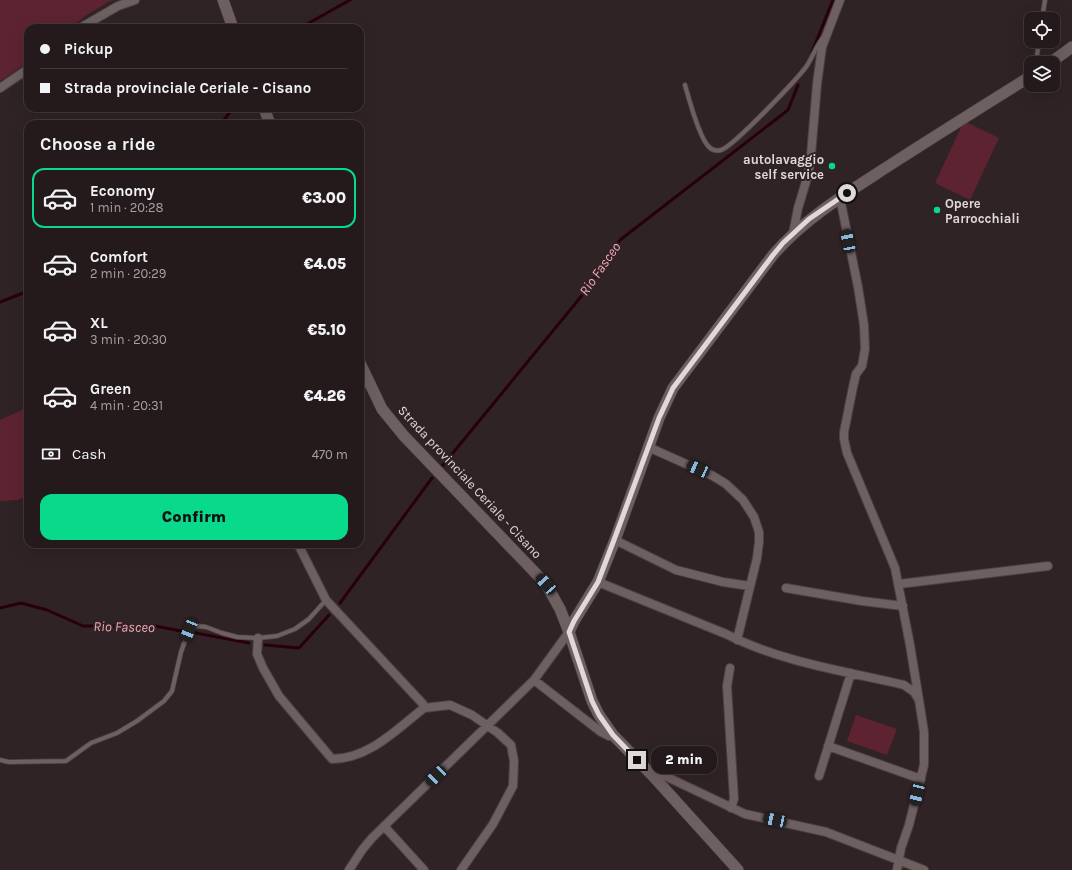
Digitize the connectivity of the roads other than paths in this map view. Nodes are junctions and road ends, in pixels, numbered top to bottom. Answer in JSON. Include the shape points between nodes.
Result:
{"nodes":[{"id":1,"x":135,"y":0,"type":"edge"},
{"id":2,"x":223,"y":0,"type":"edge"},
{"id":3,"x":840,"y":0,"type":"edge"},
{"id":4,"x":1045,"y":0,"type":"edge"},
{"id":5,"x":1043,"y":12,"type":"edge"},
{"id":6,"x":87,"y":24,"type":"edge"},
{"id":7,"x":232,"y":24,"type":"edge"},
{"id":8,"x":826,"y":35,"type":"junction"},
{"id":9,"x":1072,"y":46,"type":"edge"},
{"id":10,"x":1059,"y":56,"type":"edge"},
{"id":11,"x":24,"y":72,"type":"edge"},
{"id":12,"x":1024,"y":80,"type":"edge"},
{"id":13,"x":685,"y":85,"type":"dead end"},
{"id":14,"x":0,"y":88,"type":"edge"},
{"id":15,"x":840,"y":198,"type":"junction"},
{"id":16,"x":793,"y":234,"type":"junction"},
{"id":17,"x":364,"y":382,"type":"edge"},
{"id":18,"x":648,"y":446,"type":"junction"},
{"id":19,"x":614,"y":540,"type":"junction"},
{"id":20,"x":300,"y":548,"type":"edge"},
{"id":21,"x":1048,"y":566,"type":"dead end"},
{"id":22,"x":598,"y":582,"type":"junction"},
{"id":23,"x":899,"y":584,"type":"junction"},
{"id":24,"x":750,"y":586,"type":"junction"},
{"id":25,"x":786,"y":588,"type":"dead end"},
{"id":26,"x":326,"y":600,"type":"junction"},
{"id":27,"x":903,"y":606,"type":"junction"},
{"id":28,"x":569,"y":632,"type":"junction"},
{"id":29,"x":258,"y":638,"type":"junction"},
{"id":30,"x":737,"y":640,"type":"junction"},
{"id":31,"x":730,"y":668,"type":"dead end"},
{"id":32,"x":851,"y":673,"type":"junction"},
{"id":33,"x":534,"y":680,"type":"junction"},
{"id":34,"x":919,"y":700,"type":"junction"},
{"id":35,"x":424,"y":708,"type":"junction"},
{"id":36,"x":488,"y":726,"type":"junction"},
{"id":37,"x":613,"y":735,"type":"junction"},
{"id":38,"x":828,"y":746,"type":"junction"},
{"id":39,"x":0,"y":760,"type":"edge"},
{"id":40,"x":654,"y":776,"type":"junction"},
{"id":41,"x":818,"y":776,"type":"dead end"},
{"id":42,"x":921,"y":779,"type":"junction"},
{"id":43,"x":731,"y":808,"type":"junction"},
{"id":44,"x":384,"y":826,"type":"junction"},
{"id":45,"x":899,"y":861,"type":"junction"},
{"id":46,"x":349,"y":870,"type":"edge"},
{"id":47,"x":424,"y":870,"type":"edge"},
{"id":48,"x":461,"y":870,"type":"edge"},
{"id":49,"x":738,"y":870,"type":"edge"},
{"id":50,"x":897,"y":870,"type":"edge"},
{"id":51,"x":924,"y":870,"type":"edge"}],
"edges":[{"from":1,"to":6,"type":"street","via":[[118,6]]},
{"from":2,"to":7,"type":"street"},
{"from":3,"to":8,"type":"street"},
{"from":4,"to":5,"type":"lane"},
{"from":8,"to":13,"type":"lane","via":[[819,42],[813,57],[791,84],[750,126],[722,150],[709,147]]},
{"from":8,"to":16,"type":"street","via":[[817,84],[812,155]]},
{"from":9,"to":10,"type":"street"},
{"from":11,"to":14,"type":"street"},
{"from":12,"to":15,"type":"street"},
{"from":15,"to":16,"type":"street","via":[[809,219]]},
{"from":15,"to":23,"type":"street","via":[[858,288],[865,349],[862,366],[852,387],[844,439],[846,453],[895,568]]},
{"from":16,"to":18,"type":"street","via":[[773,255],[673,388]]},
{"from":17,"to":28,"type":"street","name":"Strada provinciale Ceriale - Cisano","via":[[404,436],[546,584]]},
{"from":18,"to":19,"type":"street"},
{"from":18,"to":24,"type":"street","via":[[713,476],[743,500],[754,517],[760,542]]},
{"from":19,"to":22,"type":"street"},
{"from":19,"to":24,"type":"street","via":[[676,570]]},
{"from":20,"to":26,"type":"street"},
{"from":21,"to":23,"type":"street"},
{"from":22,"to":28,"type":"street"},
{"from":22,"to":30,"type":"street"},
{"from":23,"to":27,"type":"street"},
{"from":24,"to":30,"type":"street"},
{"from":25,"to":27,"type":"street","via":[[862,602]]},
{"from":26,"to":29,"type":"lane","via":[[309,619],[295,629],[277,636]]},
{"from":26,"to":35,"type":"street"},
{"from":27,"to":34,"type":"street"},
{"from":28,"to":33,"type":"street"},
{"from":28,"to":37,"type":"street","name":"Strada provinciale Ceriale - Cisano","via":[[592,701]]},
{"from":29,"to":35,"type":"street","via":[[257,654],[279,696],[332,759],[344,759],[381,743]]},
{"from":29,"to":39,"type":"lane","via":[[237,637],[206,626],[197,626],[189,630],[172,691],[164,701],[137,721],[117,733],[91,743],[66,761]]},
{"from":30,"to":32,"type":"street","via":[[792,660]]},
{"from":31,"to":43,"type":"street","via":[[728,686],[734,799]]},
{"from":32,"to":34,"type":"street","via":[[904,685],[914,692]]},
{"from":32,"to":38,"type":"street"},
{"from":33,"to":36,"type":"street"},
{"from":33,"to":37,"type":"street","via":[[601,732]]},
{"from":34,"to":42,"type":"street","via":[[924,732],[924,765]]},
{"from":35,"to":36,"type":"street","via":[[450,705]]},
{"from":36,"to":44,"type":"street"},
{"from":36,"to":48,"type":"street","via":[[511,745],[514,761],[513,786],[493,824]]},
{"from":37,"to":40,"type":"street","name":"Strada provinciale Ceriale - Cisano"},
{"from":38,"to":41,"type":"street"},
{"from":38,"to":42,"type":"street"},
{"from":40,"to":43,"type":"street","via":[[664,776]]},
{"from":40,"to":49,"type":"street","name":"Strada provinciale Ceriale - Cisano"},
{"from":42,"to":45,"type":"street"},
{"from":43,"to":45,"type":"street","via":[[745,814],[826,832]]},
{"from":44,"to":46,"type":"street","via":[[367,844]]},
{"from":44,"to":47,"type":"street"},
{"from":45,"to":50,"type":"street"},
{"from":45,"to":51,"type":"street"}]}
